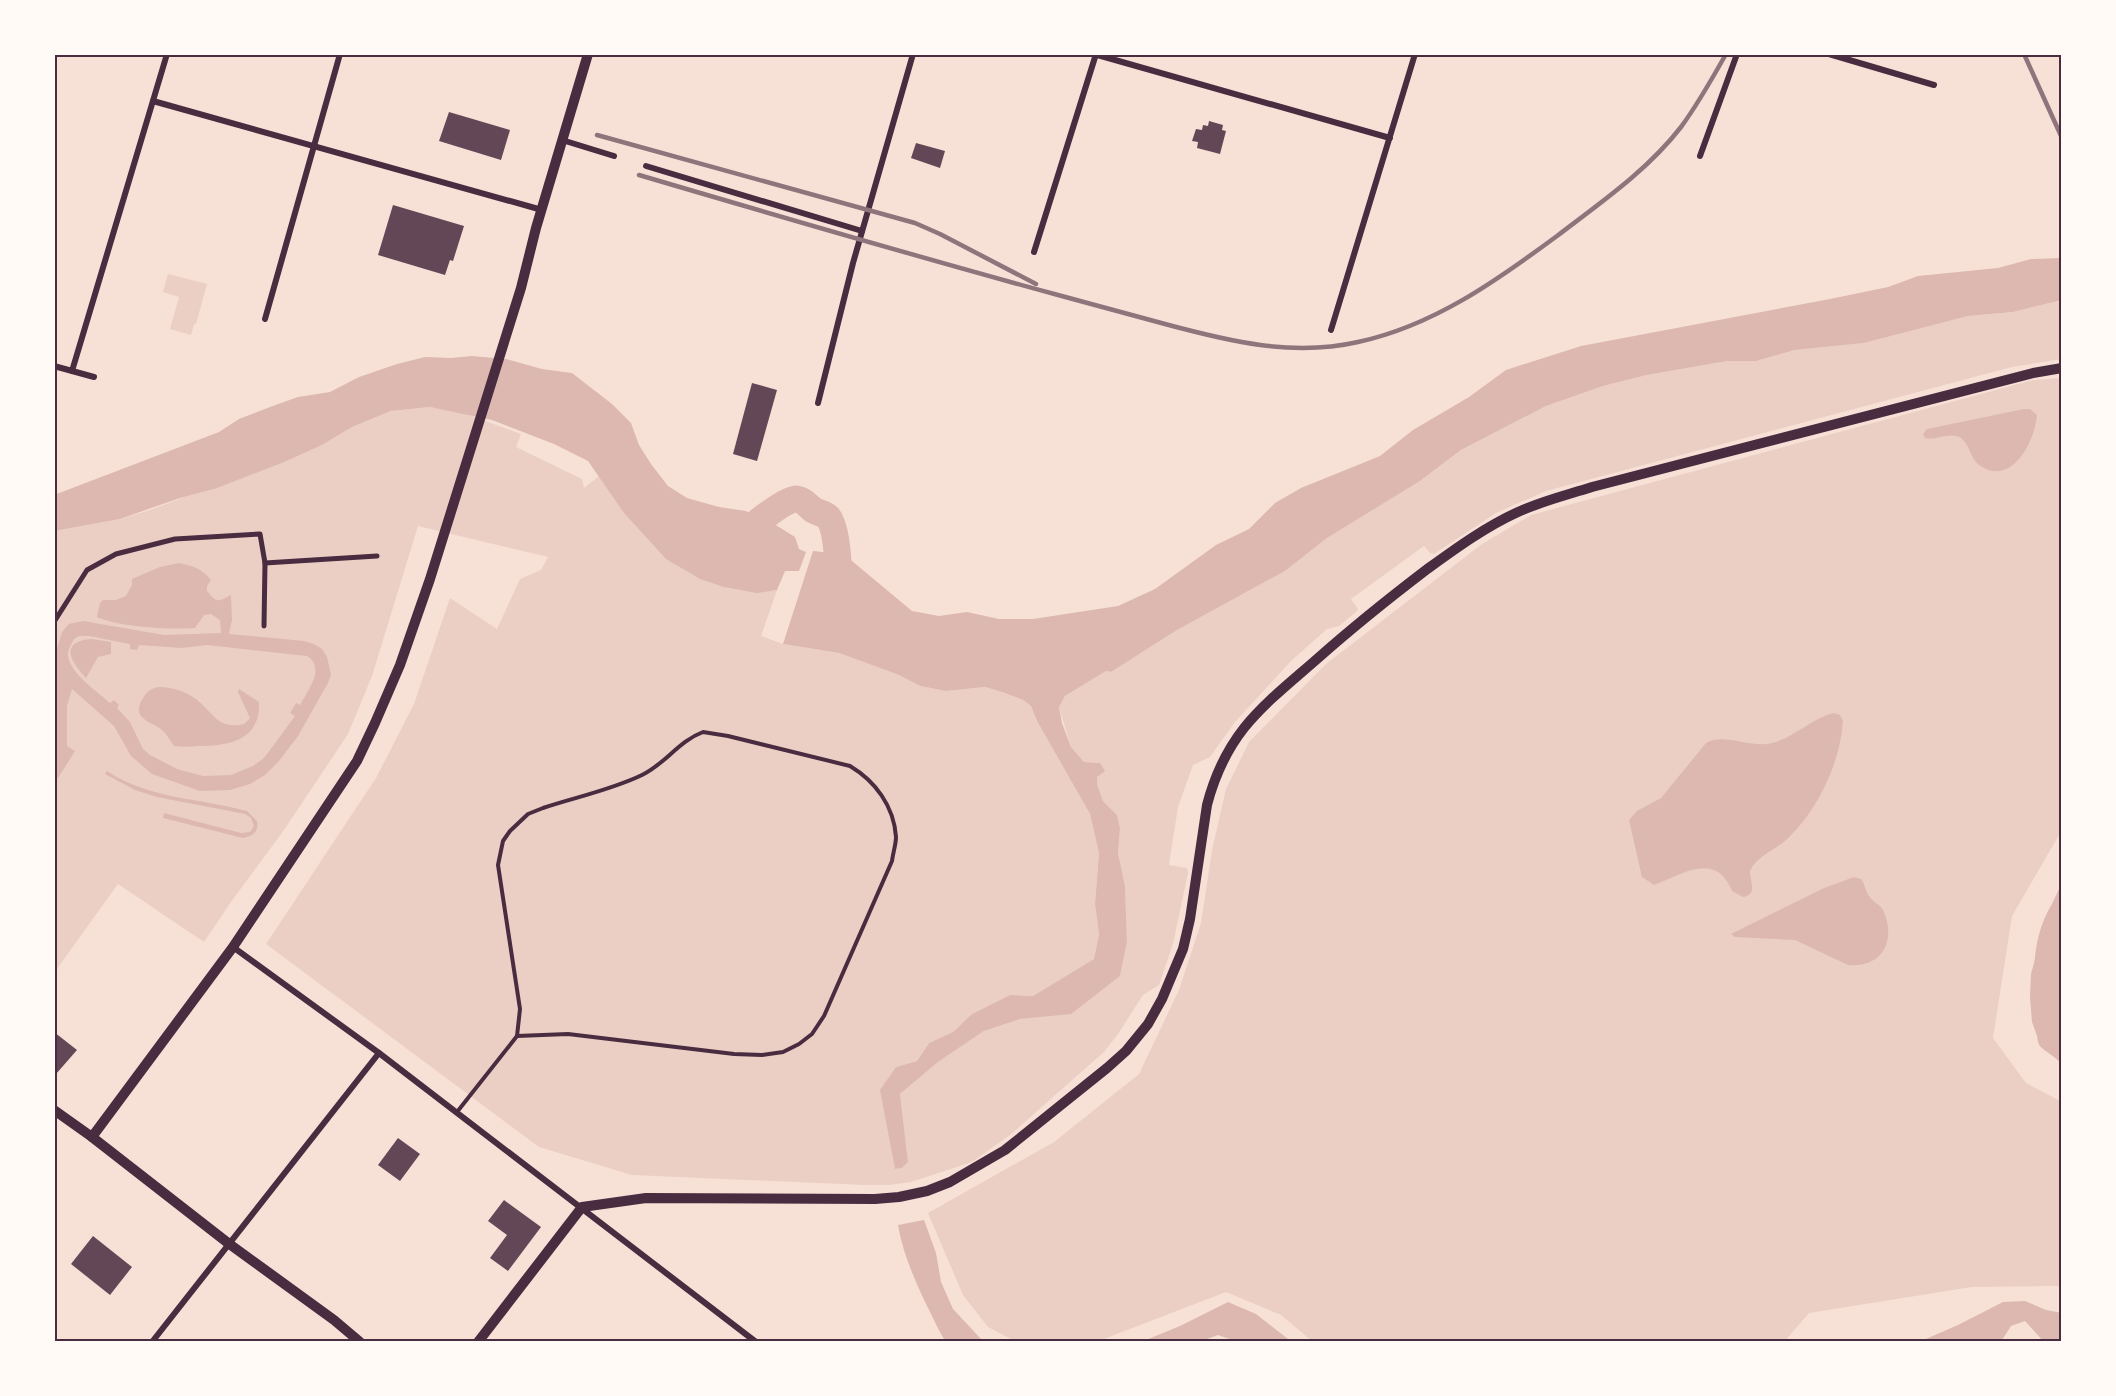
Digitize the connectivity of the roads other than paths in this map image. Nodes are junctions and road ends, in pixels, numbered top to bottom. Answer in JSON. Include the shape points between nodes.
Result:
{"nodes":[{"id":1,"x":167,"y":54,"type":"edge"},
{"id":2,"x":340,"y":54,"type":"edge"},
{"id":3,"x":588,"y":54,"type":"edge"},
{"id":4,"x":913,"y":54,"type":"edge"},
{"id":5,"x":1095,"y":54,"type":"edge"},
{"id":6,"x":1415,"y":54,"type":"edge"},
{"id":7,"x":1737,"y":54,"type":"edge"},
{"id":8,"x":1829,"y":54,"type":"edge"},
{"id":9,"x":1934,"y":85,"type":"dead end"},
{"id":10,"x":153,"y":101,"type":"junction"},
{"id":11,"x":1390,"y":138,"type":"junction"},
{"id":12,"x":562,"y":140,"type":"junction"},
{"id":13,"x":314,"y":146,"type":"junction"},
{"id":14,"x":614,"y":156,"type":"dead end"},
{"id":15,"x":1700,"y":156,"type":"dead end"},
{"id":16,"x":646,"y":166,"type":"dead end"},
{"id":17,"x":542,"y":210,"type":"junction"},
{"id":18,"x":862,"y":231,"type":"junction"},
{"id":19,"x":1034,"y":252,"type":"dead end"},
{"id":20,"x":265,"y":319,"type":"dead end"},
{"id":21,"x":1331,"y":330,"type":"dead end"},
{"id":22,"x":54,"y":366,"type":"edge"},
{"id":23,"x":2062,"y":368,"type":"edge"},
{"id":24,"x":72,"y":371,"type":"junction"},
{"id":25,"x":94,"y":377,"type":"dead end"},
{"id":26,"x":818,"y":403,"type":"dead end"},
{"id":27,"x":377,"y":555,"type":"dead end"},
{"id":28,"x":265,"y":562,"type":"junction"},
{"id":29,"x":54,"y":622,"type":"edge"},
{"id":30,"x":264,"y":626,"type":"dead end"},
{"id":31,"x":233,"y":946,"type":"junction"},
{"id":32,"x":517,"y":1036,"type":"junction"},
{"id":33,"x":379,"y":1053,"type":"junction"},
{"id":34,"x":54,"y":1110,"type":"edge"},
{"id":35,"x":456,"y":1112,"type":"junction"},
{"id":36,"x":92,"y":1137,"type":"junction"},
{"id":37,"x":582,"y":1207,"type":"junction"},
{"id":38,"x":228,"y":1243,"type":"junction"},
{"id":39,"x":152,"y":1342,"type":"edge"},
{"id":40,"x":360,"y":1342,"type":"edge"},
{"id":41,"x":478,"y":1342,"type":"edge"},
{"id":42,"x":756,"y":1342,"type":"edge"}],
"edges":[{"from":1,"to":10,"type":"street"},
{"from":2,"to":13,"type":"street"},
{"from":3,"to":12,"type":"street"},
{"from":4,"to":18,"type":"street"},
{"from":5,"to":11,"type":"street"},
{"from":5,"to":19,"type":"street"},
{"from":6,"to":11,"type":"street"},
{"from":7,"to":15,"type":"street"},
{"from":8,"to":9,"type":"street"},
{"from":10,"to":13,"type":"street"},
{"from":10,"to":24,"type":"street"},
{"from":11,"to":21,"type":"street"},
{"from":12,"to":14,"type":"street"},
{"from":12,"to":17,"type":"street"},
{"from":13,"to":17,"type":"street"},
{"from":13,"to":20,"type":"street"},
{"from":16,"to":18,"type":"street"},
{"from":17,"to":31,"type":"street","via":[[430,579],[400,664],[357,761]]},
{"from":18,"to":26,"type":"street"},
{"from":22,"to":24,"type":"street"},
{"from":23,"to":37,"type":"street","via":[[2022,375],[1567,495],[1517,512],[1457,547],[1372,610],[1263,707],[1232,745],[1207,806],[1183,949],[1148,1024],[1107,1068],[1005,1150],[950,1182],[927,1191],[875,1199],[646,1198]]},
{"from":24,"to":25,"type":"street"},
{"from":27,"to":28,"type":"street"},
{"from":28,"to":29,"type":"street","via":[[260,534],[175,539],[116,554],[87,570]]},
{"from":28,"to":30,"type":"street"},
{"from":31,"to":33,"type":"street"},
{"from":31,"to":36,"type":"street"},
{"from":32,"to":32,"type":"lane","via":[[568,1034],[743,1055],[783,1052],[799,1044],[812,1034],[824,1016],[892,861],[896,838],[883,798],[862,773],[850,766],[703,732],[691,736],[643,775],[528,814],[503,841],[498,866],[520,1008]]},
{"from":32,"to":35,"type":"lane"},
{"from":33,"to":35,"type":"street"},
{"from":33,"to":38,"type":"street"},
{"from":34,"to":36,"type":"street"},
{"from":35,"to":37,"type":"street"},
{"from":36,"to":38,"type":"street"},
{"from":37,"to":41,"type":"street"},
{"from":37,"to":42,"type":"street"},
{"from":38,"to":39,"type":"street"},
{"from":38,"to":40,"type":"street"}]}
